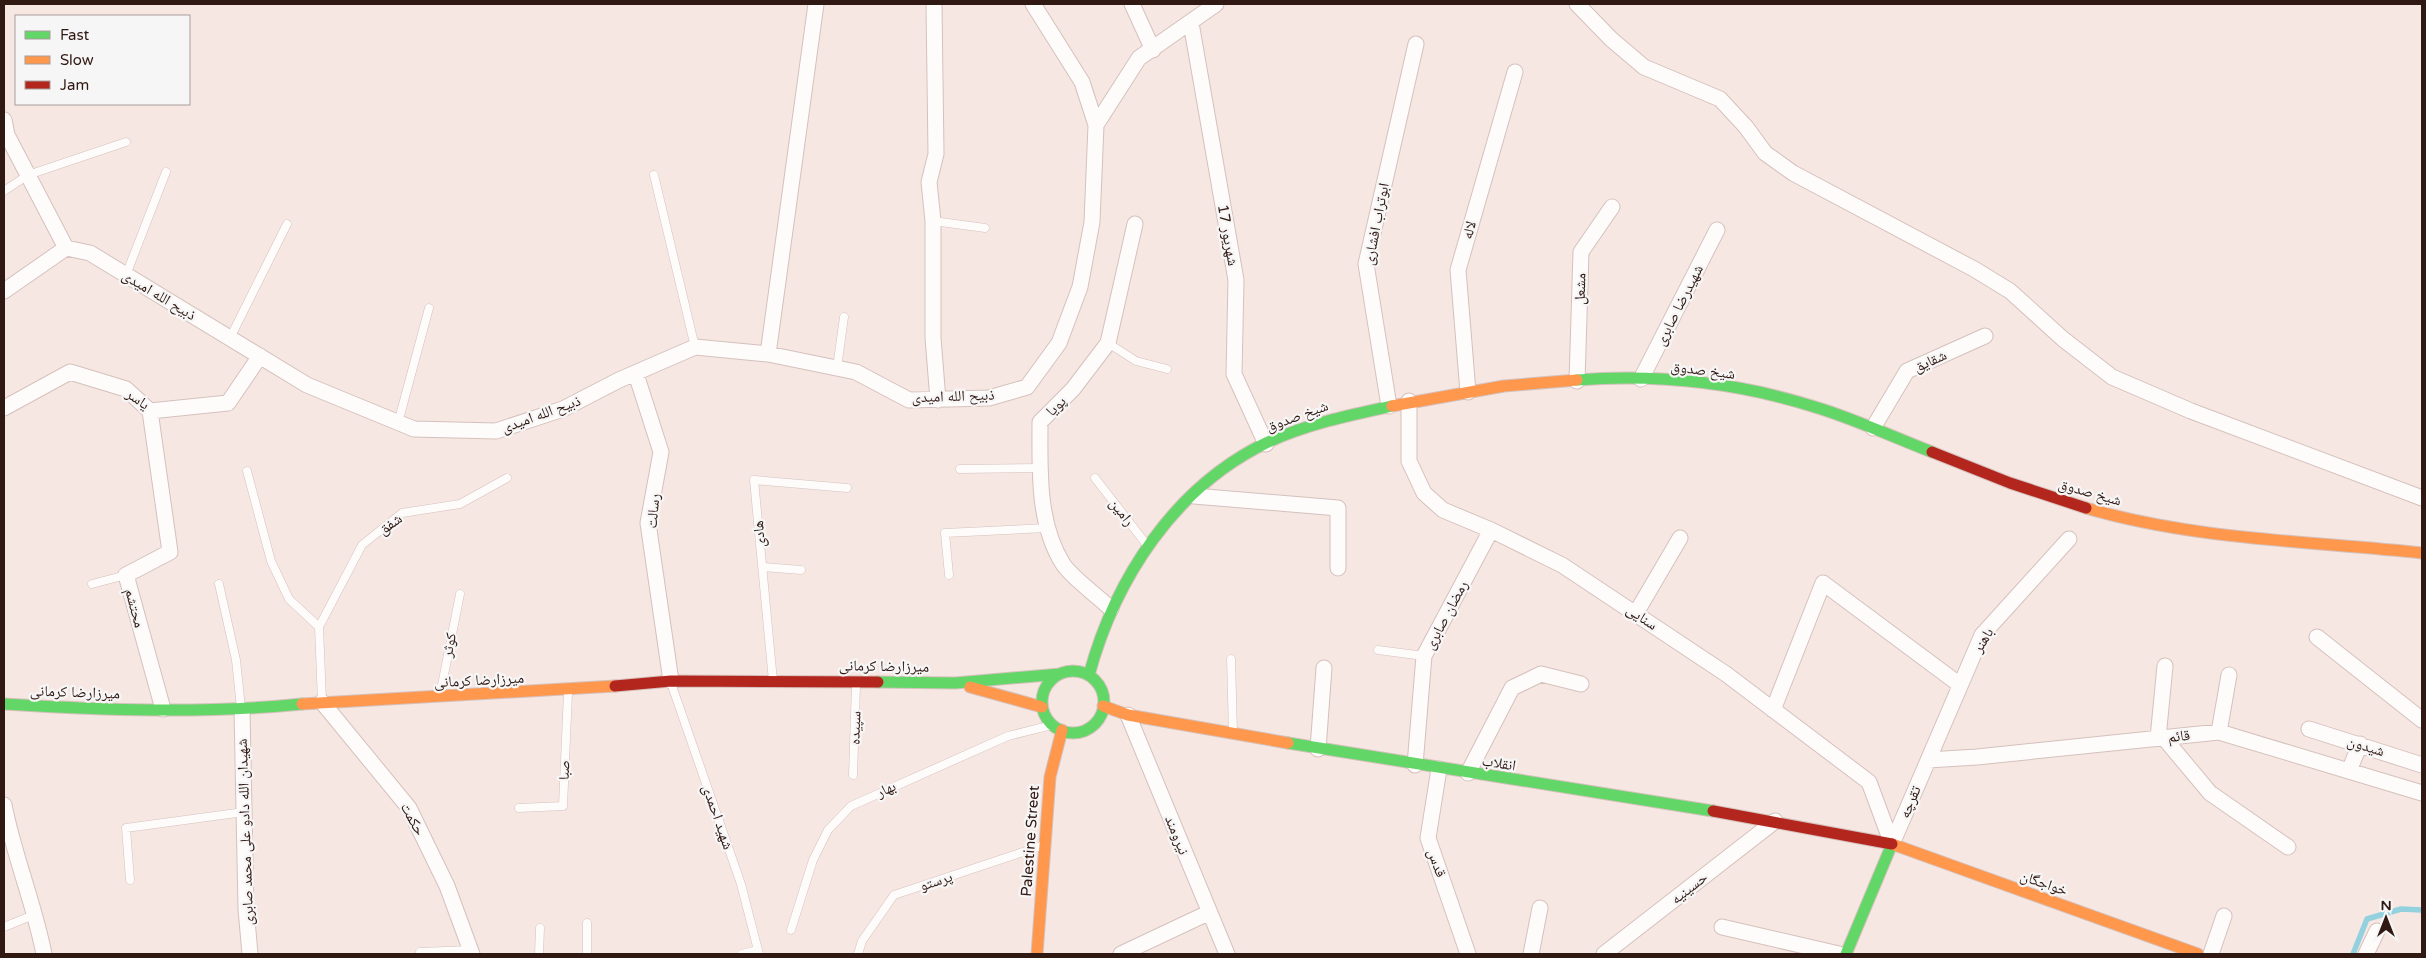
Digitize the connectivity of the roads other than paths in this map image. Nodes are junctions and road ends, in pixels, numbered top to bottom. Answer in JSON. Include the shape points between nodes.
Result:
{"nodes":[{"id":1,"x":816,"y":4,"type":"edge"},
{"id":2,"x":934,"y":4,"type":"edge"},
{"id":3,"x":1033,"y":4,"type":"edge"},
{"id":4,"x":1132,"y":4,"type":"edge"},
{"id":5,"x":1216,"y":4,"type":"edge"},
{"id":6,"x":1577,"y":4,"type":"edge"},
{"id":7,"x":1191,"y":23,"type":"junction"},
{"id":8,"x":1416,"y":44,"type":"dead end"},
{"id":9,"x":1153,"y":50,"type":"junction"},
{"id":10,"x":1515,"y":72,"type":"dead end"},
{"id":11,"x":4,"y":120,"type":"edge"},
{"id":12,"x":1096,"y":124,"type":"junction"},
{"id":13,"x":126,"y":142,"type":"dead end"},
{"id":14,"x":166,"y":172,"type":"dead end"},
{"id":15,"x":28,"y":175,"type":"junction"},
{"id":16,"x":654,"y":175,"type":"dead end"},
{"id":17,"x":4,"y":191,"type":"edge"},
{"id":18,"x":1612,"y":207,"type":"dead end"},
{"id":19,"x":933,"y":221,"type":"junction"},
{"id":20,"x":287,"y":224,"type":"dead end"},
{"id":21,"x":1135,"y":224,"type":"dead end"},
{"id":22,"x":985,"y":228,"type":"dead end"},
{"id":23,"x":1717,"y":230,"type":"dead end"},
{"id":24,"x":66,"y":248,"type":"junction"},
{"id":25,"x":126,"y":275,"type":"junction"},
{"id":26,"x":4,"y":291,"type":"edge"},
{"id":27,"x":429,"y":308,"type":"dead end"},
{"id":28,"x":844,"y":317,"type":"dead end"},
{"id":29,"x":1985,"y":336,"type":"dead end"},
{"id":30,"x":230,"y":338,"type":"junction"},
{"id":31,"x":1108,"y":343,"type":"junction"},
{"id":32,"x":695,"y":347,"type":"junction"},
{"id":33,"x":768,"y":354,"type":"junction"},
{"id":34,"x":260,"y":356,"type":"junction"},
{"id":35,"x":837,"y":368,"type":"junction"},
{"id":36,"x":1168,"y":369,"type":"dead end"},
{"id":37,"x":636,"y":374,"type":"junction"},
{"id":38,"x":1641,"y":379,"type":"junction"},
{"id":39,"x":1577,"y":381,"type":"junction"},
{"id":40,"x":1468,"y":392,"type":"junction"},
{"id":41,"x":938,"y":400,"type":"junction"},
{"id":42,"x":1410,"y":401,"type":"junction"},
{"id":43,"x":1389,"y":406,"type":"junction"},
{"id":44,"x":4,"y":408,"type":"edge"},
{"id":45,"x":150,"y":411,"type":"junction"},
{"id":46,"x":398,"y":422,"type":"junction"},
{"id":47,"x":1873,"y":428,"type":"junction"},
{"id":48,"x":1266,"y":444,"type":"junction"},
{"id":49,"x":1040,"y":468,"type":"junction"},
{"id":50,"x":960,"y":469,"type":"dead end"},
{"id":51,"x":247,"y":471,"type":"dead end"},
{"id":52,"x":507,"y":478,"type":"dead end"},
{"id":53,"x":1095,"y":478,"type":"dead end"},
{"id":54,"x":847,"y":488,"type":"dead end"},
{"id":55,"x":1194,"y":496,"type":"junction"},
{"id":56,"x":2422,"y":498,"type":"edge"},
{"id":57,"x":1046,"y":528,"type":"junction"},
{"id":58,"x":1491,"y":530,"type":"junction"},
{"id":59,"x":1680,"y":538,"type":"dead end"},
{"id":60,"x":2069,"y":539,"type":"dead end"},
{"id":61,"x":1148,"y":546,"type":"junction"},
{"id":62,"x":2422,"y":553,"type":"edge"},
{"id":63,"x":763,"y":567,"type":"junction"},
{"id":64,"x":1338,"y":568,"type":"dead end"},
{"id":65,"x":801,"y":570,"type":"dead end"},
{"id":66,"x":126,"y":576,"type":"junction"},
{"id":67,"x":949,"y":576,"type":"dead end"},
{"id":68,"x":92,"y":584,"type":"dead end"},
{"id":69,"x":219,"y":584,"type":"dead end"},
{"id":70,"x":460,"y":594,"type":"dead end"},
{"id":71,"x":1110,"y":609,"type":"junction"},
{"id":72,"x":1636,"y":613,"type":"junction"},
{"id":73,"x":319,"y":628,"type":"junction"},
{"id":74,"x":2316,"y":637,"type":"dead end"},
{"id":75,"x":1378,"y":650,"type":"dead end"},
{"id":76,"x":1424,"y":656,"type":"junction"},
{"id":77,"x":1231,"y":659,"type":"dead end"},
{"id":78,"x":2165,"y":666,"type":"dead end"},
{"id":79,"x":1324,"y":668,"type":"dead end"},
{"id":80,"x":1060,"y":674,"type":"junction"},
{"id":81,"x":1088,"y":675,"type":"junction"},
{"id":82,"x":2229,"y":675,"type":"dead end"},
{"id":83,"x":671,"y":681,"type":"junction"},
{"id":84,"x":773,"y":681,"type":"junction"},
{"id":85,"x":856,"y":681,"type":"junction"},
{"id":86,"x":955,"y":683,"type":"junction"},
{"id":87,"x":1581,"y":684,"type":"dead end"},
{"id":88,"x":1960,"y":686,"type":"junction"},
{"id":89,"x":568,"y":690,"type":"junction"},
{"id":90,"x":440,"y":696,"type":"junction"},
{"id":91,"x":322,"y":702,"type":"junction"},
{"id":92,"x":4,"y":704,"type":"edge"},
{"id":93,"x":1103,"y":706,"type":"junction"},
{"id":94,"x":1042,"y":707,"type":"junction"},
{"id":95,"x":163,"y":709,"type":"junction"},
{"id":96,"x":242,"y":710,"type":"junction"},
{"id":97,"x":1772,"y":710,"type":"junction"},
{"id":98,"x":1128,"y":715,"type":"junction"},
{"id":99,"x":2422,"y":720,"type":"edge"},
{"id":100,"x":1057,"y":728,"type":"junction"},
{"id":101,"x":2309,"y":729,"type":"dead end"},
{"id":102,"x":2220,"y":732,"type":"junction"},
{"id":103,"x":1233,"y":735,"type":"junction"},
{"id":104,"x":2161,"y":738,"type":"junction"},
{"id":105,"x":2360,"y":744,"type":"junction"},
{"id":106,"x":1318,"y":749,"type":"junction"},
{"id":107,"x":1928,"y":760,"type":"junction"},
{"id":108,"x":2422,"y":764,"type":"edge"},
{"id":109,"x":1415,"y":765,"type":"junction"},
{"id":110,"x":1439,"y":769,"type":"junction"},
{"id":111,"x":2349,"y":772,"type":"junction"},
{"id":112,"x":1468,"y":773,"type":"junction"},
{"id":113,"x":853,"y":775,"type":"dead end"},
{"id":114,"x":2422,"y":794,"type":"edge"},
{"id":115,"x":4,"y":805,"type":"edge"},
{"id":116,"x":519,"y":808,"type":"dead end"},
{"id":117,"x":244,"y":812,"type":"junction"},
{"id":118,"x":1775,"y":822,"type":"junction"},
{"id":119,"x":6,"y":830,"type":"edge"},
{"id":120,"x":1892,"y":844,"type":"junction"},
{"id":121,"x":1045,"y":845,"type":"junction"},
{"id":122,"x":2288,"y":847,"type":"dead end"},
{"id":123,"x":130,"y":880,"type":"dead end"},
{"id":124,"x":1540,"y":908,"type":"dead end"},
{"id":125,"x":1208,"y":912,"type":"junction"},
{"id":126,"x":36,"y":914,"type":"junction"},
{"id":127,"x":2224,"y":916,"type":"dead end"},
{"id":128,"x":587,"y":924,"type":"dead end"},
{"id":129,"x":1722,"y":927,"type":"dead end"},
{"id":130,"x":4,"y":928,"type":"edge"},
{"id":131,"x":540,"y":928,"type":"dead end"},
{"id":132,"x":791,"y":930,"type":"dead end"},
{"id":133,"x":2377,"y":930,"type":"dead end"},
{"id":134,"x":420,"y":952,"type":"dead end"},
{"id":135,"x":472,"y":952,"type":"edge"},
{"id":136,"x":759,"y":952,"type":"edge"},
{"id":137,"x":44,"y":954,"type":"edge"},
{"id":138,"x":250,"y":954,"type":"edge"},
{"id":139,"x":539,"y":954,"type":"edge"},
{"id":140,"x":587,"y":954,"type":"edge"},
{"id":141,"x":742,"y":954,"type":"edge"},
{"id":142,"x":858,"y":954,"type":"edge"},
{"id":143,"x":1037,"y":954,"type":"edge"},
{"id":144,"x":1121,"y":954,"type":"edge"},
{"id":145,"x":1227,"y":954,"type":"edge"},
{"id":146,"x":1468,"y":954,"type":"edge"},
{"id":147,"x":1531,"y":954,"type":"edge"},
{"id":148,"x":1604,"y":954,"type":"edge"},
{"id":149,"x":1839,"y":954,"type":"edge"},
{"id":150,"x":1846,"y":954,"type":"edge"},
{"id":151,"x":2198,"y":954,"type":"edge"},
{"id":152,"x":2211,"y":954,"type":"edge"},
{"id":153,"x":2366,"y":954,"type":"edge"}],
"edges":[{"from":1,"to":33,"type":"street"},
{"from":2,"to":19,"type":"street","via":[[936,154],[929,182]]},
{"from":3,"to":12,"type":"street","via":[[1082,82]]},
{"from":4,"to":9,"type":"street"},
{"from":5,"to":7,"type":"street"},
{"from":6,"to":56,"type":"street","via":[[1611,39],[1644,66],[1720,99],[1765,153],[1793,173],[1974,268],[2003,287],[2112,377],[2191,411]]},
{"from":7,"to":9,"type":"street"},
{"from":7,"to":48,"type":"street","name":"17 شهریور","via":[[1236,280],[1234,374]]},
{"from":8,"to":43,"type":"street","name":"ابوتراب افشاری","via":[[1366,264]]},
{"from":9,"to":12,"type":"street","via":[[1139,58]]},
{"from":10,"to":40,"type":"street","name":"لاله","via":[[1458,270]]},
{"from":11,"to":15,"type":"street","via":[[6,136]]},
{"from":12,"to":41,"type":"street","name":"ذبیح الله امیدی","via":[[1092,222],[1080,287],[1058,343],[1027,387],[989,398]]},
{"from":13,"to":15,"type":"lane"},
{"from":14,"to":25,"type":"lane"},
{"from":15,"to":17,"type":"lane"},
{"from":15,"to":24,"type":"street"},
{"from":16,"to":32,"type":"lane"},
{"from":18,"to":39,"type":"street","name":"مشعل","via":[[1581,252]]},
{"from":19,"to":22,"type":"lane"},
{"from":19,"to":41,"type":"street","via":[[933,338]]},
{"from":20,"to":30,"type":"lane"},
{"from":21,"to":31,"type":"street","name":"پویا"},
{"from":23,"to":38,"type":"street","name":"شهیدرضا صابری"},
{"from":24,"to":25,"type":"street","name":"ذبیح الله امیدی","via":[[90,254]]},
{"from":24,"to":26,"type":"street"},
{"from":25,"to":30,"type":"street","name":"ذبیح الله امیدی"},
{"from":27,"to":46,"type":"lane"},
{"from":28,"to":35,"type":"lane"},
{"from":29,"to":47,"type":"street","name":"شقایق","via":[[1907,371]]},
{"from":30,"to":34,"type":"street","name":"ذبیح الله امیدی"},
{"from":31,"to":36,"type":"lane","via":[[1136,361]]},
{"from":31,"to":49,"type":"street","name":"پویا","via":[[1073,388],[1040,422]]},
{"from":32,"to":33,"type":"street","name":"ذبیح الله امیدی"},
{"from":32,"to":37,"type":"street","name":"ذبیح الله امیدی"},
{"from":33,"to":35,"type":"street","name":"ذبیح الله امیدی"},
{"from":34,"to":45,"type":"street","name":"یاسر","via":[[228,403]]},
{"from":34,"to":46,"type":"street","name":"ذبیح الله امیدی","via":[[307,385]]},
{"from":35,"to":41,"type":"street","name":"ذبیح الله امیدی","via":[[856,372],[909,400]]},
{"from":37,"to":46,"type":"street","name":"ذبیح الله امیدی","via":[[564,409],[496,431],[414,429]]},
{"from":37,"to":83,"type":"street","name":"رسالت","via":[[661,452],[648,523]]},
{"from":38,"to":39,"type":"main road","name":"شیخ صدوق"},
{"from":38,"to":47,"type":"main road","name":"شیخ صدوق","via":[[1704,383],[1791,400]]},
{"from":39,"to":40,"type":"main road","name":"شیخ صدوق"},
{"from":40,"to":42,"type":"main road","name":"شیخ صدوق"},
{"from":42,"to":43,"type":"main road","name":"شیخ صدوق"},
{"from":42,"to":58,"type":"street","name":"سنایی","via":[[1410,461],[1424,493],[1443,510]]},
{"from":43,"to":48,"type":"main road","name":"شیخ صدوق","via":[[1338,417]]},
{"from":44,"to":45,"type":"street","name":"یاسر","via":[[70,372],[126,390]]},
{"from":45,"to":66,"type":"street","name":"محتشم","via":[[170,552]]},
{"from":47,"to":62,"type":"main road","name":"شیخ صدوق","via":[[2036,492],[2126,518],[2197,530]]},
{"from":48,"to":55,"type":"main road","name":"شیخ صدوق","via":[[1250,452]]},
{"from":49,"to":50,"type":"lane"},
{"from":49,"to":57,"type":"street","name":"پویا"},
{"from":51,"to":73,"type":"lane","via":[[270,561],[289,599]]},
{"from":52,"to":73,"type":"lane","name":"شفق","via":[[460,504],[402,513],[362,545]]},
{"from":53,"to":61,"type":"lane","name":"رامین"},
{"from":54,"to":63,"type":"lane","name":"هادی","via":[[754,480]]},
{"from":55,"to":61,"type":"main road","name":"شیخ صدوق"},
{"from":55,"to":64,"type":"street","via":[[1338,508]]},
{"from":57,"to":67,"type":"lane","via":[[945,533]]},
{"from":57,"to":71,"type":"street","name":"پویا","via":[[1064,565]]},
{"from":58,"to":72,"type":"street","name":"سنایی","via":[[1562,565]]},
{"from":58,"to":76,"type":"street","name":"رمضان صابری"},
{"from":59,"to":72,"type":"street"},
{"from":60,"to":88,"type":"street","name":"باهنر","via":[[1982,635]]},
{"from":61,"to":71,"type":"main road","name":"شیخ صدوق","via":[[1125,578]]},
{"from":63,"to":65,"type":"lane"},
{"from":63,"to":84,"type":"lane","name":"هادی"},
{"from":66,"to":68,"type":"lane"},
{"from":66,"to":95,"type":"street","name":"محتشم"},
{"from":69,"to":96,"type":"lane","via":[[236,660]]},
{"from":70,"to":90,"type":"lane","name":"کوثر"},
{"from":71,"to":81,"type":"main road","name":"شیخ صدوق"},
{"from":72,"to":97,"type":"street","name":"سنایی","via":[[1726,674]]},
{"from":73,"to":91,"type":"lane","name":"شفق"},
{"from":74,"to":99,"type":"street"},
{"from":75,"to":76,"type":"lane"},
{"from":76,"to":109,"type":"street","name":"رمضان صابری"},
{"from":77,"to":103,"type":"lane"},
{"from":78,"to":104,"type":"street"},
{"from":79,"to":106,"type":"street"},
{"from":80,"to":81,"type":"main road","via":[[1069,671]]},
{"from":80,"to":86,"type":"main road"},
{"from":80,"to":94,"type":"main road","via":[[1046,687]]},
{"from":81,"to":93,"type":"main road","via":[[1101,688]]},
{"from":82,"to":102,"type":"street"},
{"from":83,"to":84,"type":"main road","name":"میرزارضا کرمانی"},
{"from":83,"to":89,"type":"main road","name":"میرزارضا کرمانی"},
{"from":83,"to":136,"type":"lane","name":"شهید احمدی","via":[[741,884]]},
{"from":84,"to":85,"type":"main road","name":"میرزارضا کرمانی"},
{"from":85,"to":86,"type":"main road","name":"میرزارضا کرمانی"},
{"from":85,"to":113,"type":"lane","name":"سپیده"},
{"from":86,"to":94,"type":"main road"},
{"from":87,"to":112,"type":"street","via":[[1541,674],[1512,688]]},
{"from":88,"to":97,"type":"street","via":[[1823,582]]},
{"from":88,"to":107,"type":"street","name":"باهنر"},
{"from":89,"to":90,"type":"main road","name":"میرزارضا کرمانی"},
{"from":89,"to":116,"type":"lane","name":"صبا","via":[[563,806]]},
{"from":90,"to":91,"type":"main road","name":"میرزارضا کرمانی"},
{"from":91,"to":96,"type":"main road","name":"میرزارضا کرمانی"},
{"from":91,"to":135,"type":"street","name":"حکمت","via":[[410,808],[447,886]]},
{"from":92,"to":95,"type":"main road","name":"میرزارضا کرمانی"},
{"from":93,"to":98,"type":"main road","name":"انقلاب"},
{"from":93,"to":100,"type":"main road","via":[[1101,715],[1080,732]]},
{"from":94,"to":100,"type":"main road","via":[[1046,717]]},
{"from":95,"to":96,"type":"main road","name":"میرزارضا کرمانی"},
{"from":96,"to":117,"type":"street","name":"شهیدان الله دادو علی محمد صابری"},
{"from":97,"to":120,"type":"street","name":"سنایی","via":[[1869,782]]},
{"from":98,"to":103,"type":"main road","name":"انقلاب"},
{"from":98,"to":125,"type":"street","name":"نیرومند"},
{"from":100,"to":121,"type":"main road","name":"Palestine Street"},
{"from":100,"to":132,"type":"lane","name":"بهار","via":[[1008,736],[851,806],[828,830],[813,860]]},
{"from":101,"to":105,"type":"street","name":"شیدون"},
{"from":102,"to":104,"type":"street","name":"قائم"},
{"from":102,"to":111,"type":"street","name":"قائم"},
{"from":103,"to":106,"type":"main road","name":"انقلاب"},
{"from":104,"to":107,"type":"street","name":"قائم"},
{"from":104,"to":122,"type":"street","via":[[2210,793]]},
{"from":105,"to":108,"type":"street","name":"شیدون"},
{"from":105,"to":111,"type":"street"},
{"from":106,"to":109,"type":"main road","name":"انقلاب"},
{"from":107,"to":120,"type":"street","name":"تقرچه"},
{"from":109,"to":110,"type":"main road","name":"انقلاب"},
{"from":110,"to":112,"type":"main road","name":"انقلاب"},
{"from":110,"to":146,"type":"street","name":"قدس","via":[[1428,838]]},
{"from":111,"to":114,"type":"street","name":"قائم"},
{"from":112,"to":118,"type":"main road","name":"انقلاب"},
{"from":115,"to":119,"type":"street"},
{"from":117,"to":123,"type":"lane","via":[[126,828]]},
{"from":117,"to":138,"type":"street","name":"شهیدان الله دادو علی محمد صابری"},
{"from":118,"to":120,"type":"main road","name":"انقلاب"},
{"from":118,"to":148,"type":"street","name":"حسینیه"},
{"from":119,"to":126,"type":"street"},
{"from":120,"to":150,"type":"main road"},
{"from":120,"to":151,"type":"main road","name":"خواجگان"},
{"from":121,"to":142,"type":"lane","name":"پرستو","via":[[894,895],[862,941]]},
{"from":121,"to":143,"type":"main road","name":"Palestine Street"},
{"from":124,"to":147,"type":"street"},
{"from":125,"to":144,"type":"street"},
{"from":125,"to":145,"type":"street","name":"نیرومند"},
{"from":126,"to":130,"type":"lane"},
{"from":126,"to":137,"type":"street"},
{"from":127,"to":152,"type":"street"},
{"from":128,"to":140,"type":"lane"},
{"from":129,"to":149,"type":"street"},
{"from":131,"to":139,"type":"lane"},
{"from":133,"to":153,"type":"street"},
{"from":134,"to":135,"type":"lane"},
{"from":136,"to":141,"type":"lane"}]}
